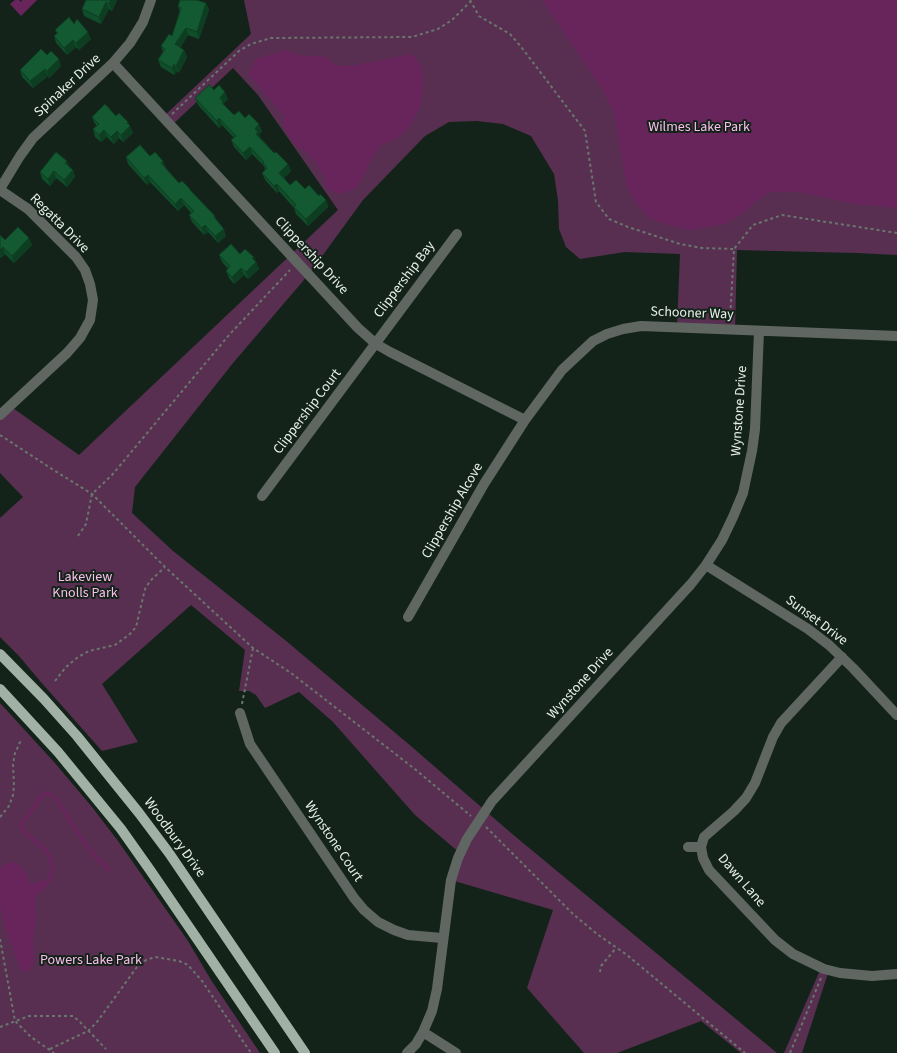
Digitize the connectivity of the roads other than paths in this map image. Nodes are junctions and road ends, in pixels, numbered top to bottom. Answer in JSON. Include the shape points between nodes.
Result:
{"nodes":[{"id":1,"x":151,"y":0,"type":"edge"},
{"id":2,"x":113,"y":63,"type":"junction"},
{"id":3,"x":0,"y":189,"type":"edge"},
{"id":4,"x":457,"y":234,"type":"dead end"},
{"id":5,"x":759,"y":331,"type":"junction"},
{"id":6,"x":897,"y":336,"type":"edge"},
{"id":7,"x":376,"y":344,"type":"junction"},
{"id":8,"x":0,"y":415,"type":"edge"},
{"id":9,"x":525,"y":420,"type":"junction"},
{"id":10,"x":262,"y":496,"type":"dead end"},
{"id":11,"x":706,"y":565,"type":"junction"},
{"id":12,"x":408,"y":617,"type":"dead end"},
{"id":13,"x":0,"y":654,"type":"edge"},
{"id":14,"x":842,"y":657,"type":"junction"},
{"id":15,"x":0,"y":690,"type":"edge"},
{"id":16,"x":240,"y":713,"type":"road end"},
{"id":17,"x":897,"y":715,"type":"edge"},
{"id":18,"x":688,"y":847,"type":"dead end"},
{"id":19,"x":702,"y":847,"type":"junction"},
{"id":20,"x":442,"y":938,"type":"junction"},
{"id":21,"x":897,"y":974,"type":"edge"},
{"id":22,"x":423,"y":1032,"type":"junction"},
{"id":23,"x":275,"y":1053,"type":"edge"},
{"id":24,"x":305,"y":1053,"type":"edge"},
{"id":25,"x":407,"y":1053,"type":"edge"},
{"id":26,"x":456,"y":1053,"type":"edge"}],
"edges":[{"from":1,"to":2,"type":"street","name":"Spinaker Drive","via":[[143,22]]},
{"from":2,"to":3,"type":"street","name":"Spinaker Drive","via":[[33,138]]},
{"from":2,"to":7,"type":"street","name":"Clippership Drive","via":[[358,328]]},
{"from":3,"to":8,"type":"street","name":"Regatta Drive","via":[[28,209],[76,257],[85,270],[92,300],[90,320],[80,338]]},
{"from":4,"to":7,"type":"street","name":"Clippership Bay"},
{"from":5,"to":6,"type":"street","name":"Schooner Way"},
{"from":5,"to":9,"type":"street","name":"Schooner Way","via":[[641,326],[607,334],[593,341],[562,370]]},
{"from":5,"to":11,"type":"street","name":"Wynstone Drive","via":[[755,429],[748,473],[734,517]]},
{"from":7,"to":9,"type":"street","name":"Clippership Drive"},
{"from":7,"to":10,"type":"street","name":"Clippership Court"},
{"from":9,"to":12,"type":"street","name":"Clippership Alcove","via":[[484,484]]},
{"from":11,"to":14,"type":"street","name":"Sunset Drive","via":[[808,629]]},
{"from":11,"to":20,"type":"street","name":"Wynstone Drive","via":[[492,801],[467,839],[458,858],[451,880]]},
{"from":13,"to":24,"type":"main road","name":"Woodbury Drive","via":[[69,727],[140,813]]},
{"from":14,"to":17,"type":"street","name":"Sunset Drive"},
{"from":14,"to":19,"type":"street","name":"Dawn Lane","via":[[781,723],[746,798],[704,837]]},
{"from":15,"to":23,"type":"main road","via":[[63,757],[125,834]]},
{"from":16,"to":20,"type":"street","name":"Wynstone Court","via":[[250,744],[364,910],[378,922],[394,930]]},
{"from":18,"to":19,"type":"street"},
{"from":19,"to":21,"type":"street","name":"Dawn Lane","via":[[703,858],[709,870],[775,940],[793,954],[824,969],[840,973]]},
{"from":20,"to":22,"type":"street","name":"Wynstone Drive","via":[[437,989],[432,1011]]},
{"from":22,"to":25,"type":"street","name":"Wynstone Drive"},
{"from":22,"to":26,"type":"street"}]}
